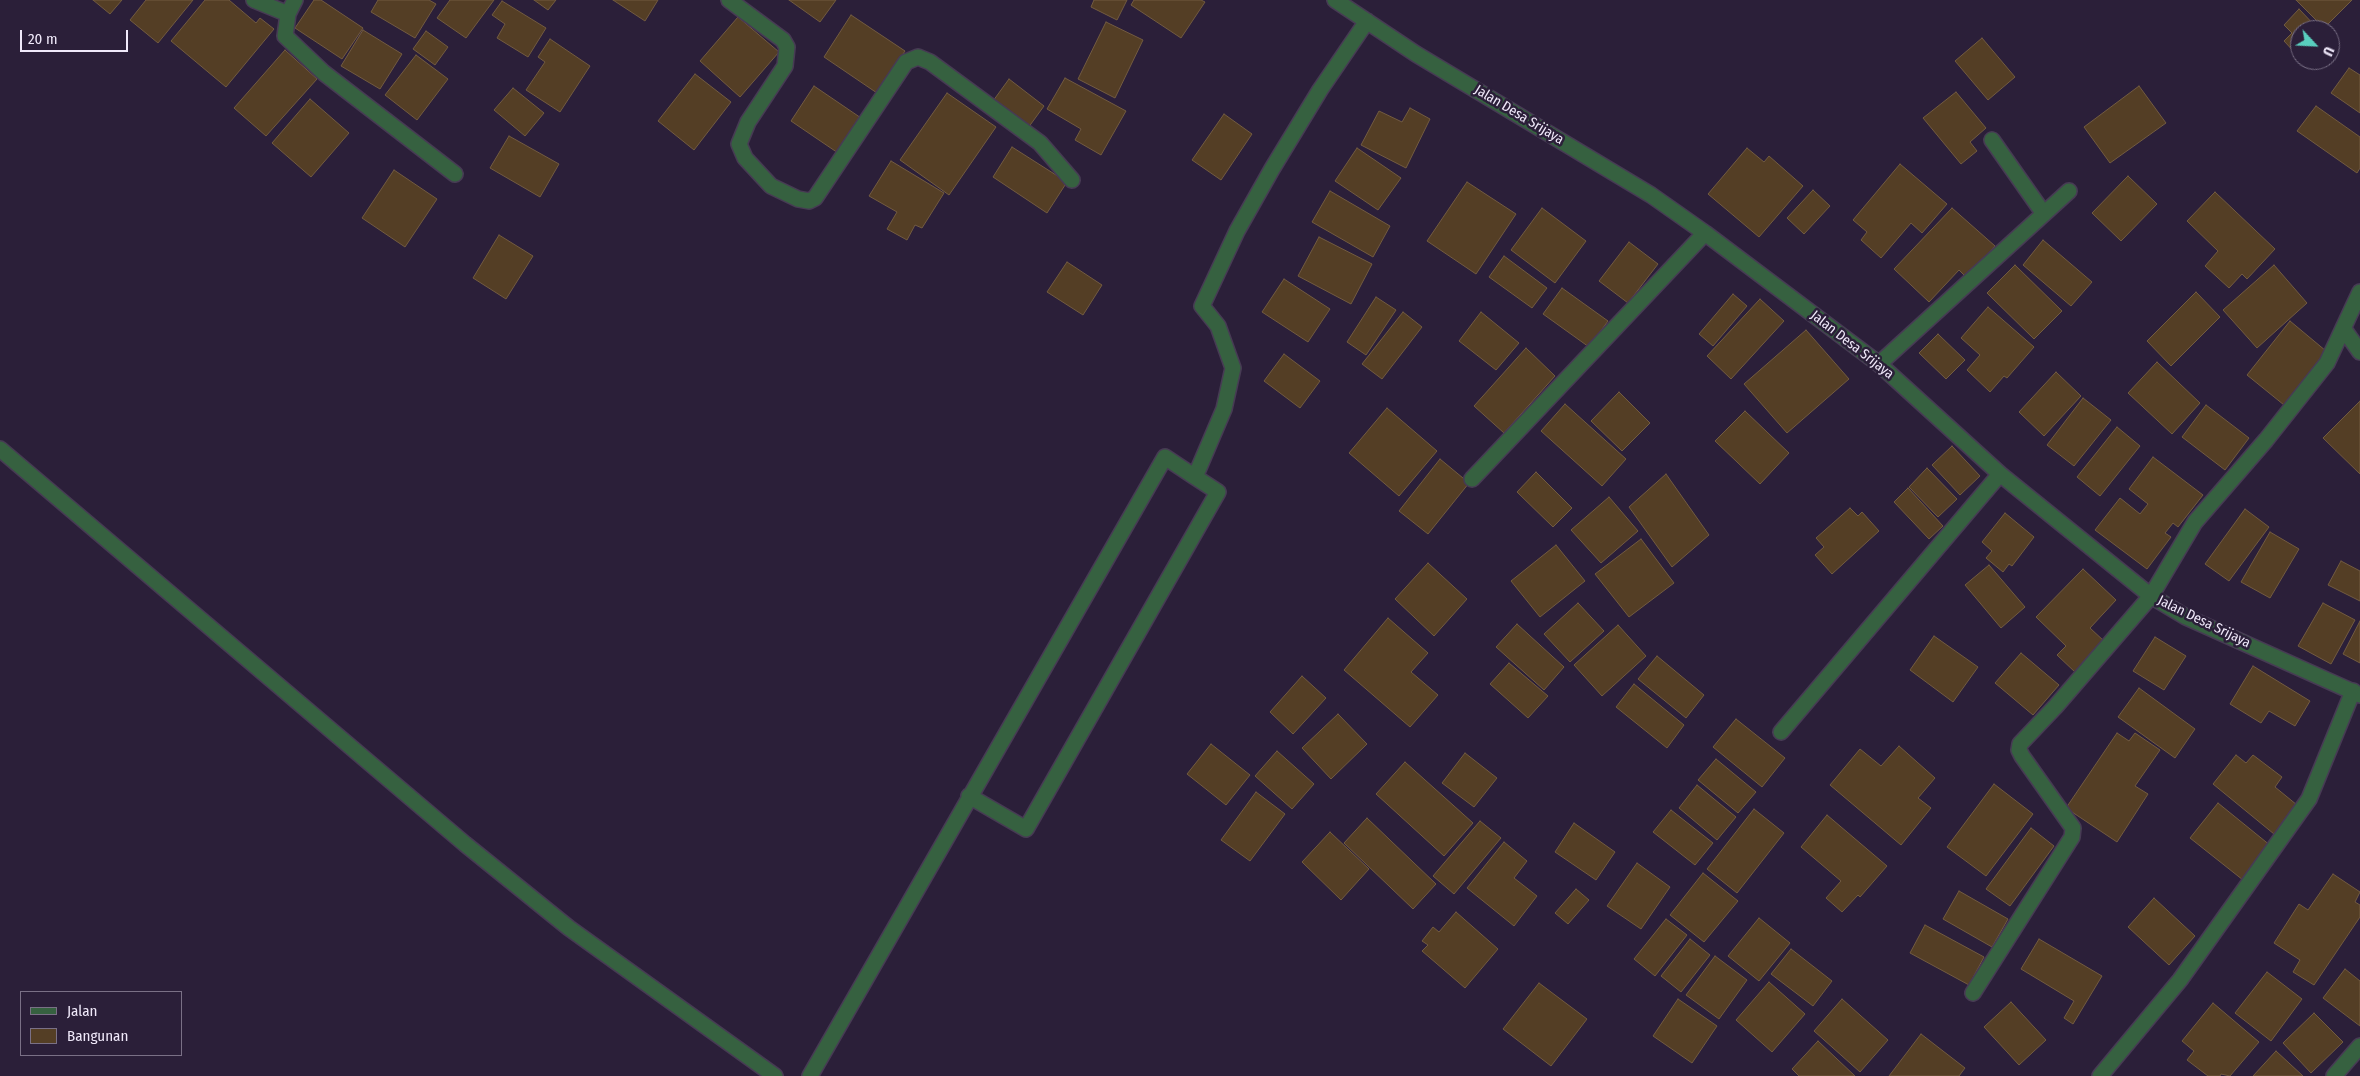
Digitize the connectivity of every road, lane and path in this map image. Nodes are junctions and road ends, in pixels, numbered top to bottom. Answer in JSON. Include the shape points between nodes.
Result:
{"nodes":[{"id":1,"x":254,"y":0,"type":"edge"},
{"id":2,"x":729,"y":0,"type":"edge"},
{"id":3,"x":1335,"y":0,"type":"edge"},
{"id":4,"x":291,"y":7,"type":"edge"},
{"id":5,"x":1367,"y":21,"type":"junction"},
{"id":6,"x":1992,"y":140,"type":"dead end"},
{"id":7,"x":455,"y":174,"type":"dead end"},
{"id":8,"x":1072,"y":180,"type":"dead end"},
{"id":9,"x":2069,"y":191,"type":"dead end"},
{"id":10,"x":2044,"y":214,"type":"junction"},
{"id":11,"x":1705,"y":233,"type":"junction"},
{"id":12,"x":2360,"y":292,"type":"edge"},
{"id":13,"x":2343,"y":328,"type":"junction"},
{"id":14,"x":2360,"y":352,"type":"edge"},
{"id":15,"x":1879,"y":364,"type":"junction"},
{"id":16,"x":0,"y":449,"type":"edge"},
{"id":17,"x":2000,"y":474,"type":"junction"},
{"id":18,"x":1195,"y":477,"type":"junction"},
{"id":19,"x":1472,"y":479,"type":"dead end"},
{"id":20,"x":2151,"y":596,"type":"junction"},
{"id":21,"x":2357,"y":693,"type":"edge"},
{"id":22,"x":1781,"y":732,"type":"dead end"},
{"id":23,"x":970,"y":796,"type":"junction"},
{"id":24,"x":1973,"y":992,"type":"dead end"},
{"id":25,"x":2360,"y":1046,"type":"edge"},
{"id":26,"x":774,"y":1076,"type":"edge"},
{"id":27,"x":810,"y":1076,"type":"edge"},
{"id":28,"x":2100,"y":1076,"type":"edge"},
{"id":29,"x":2334,"y":1076,"type":"edge"}],
"edges":[{"from":1,"to":4,"type":"street"},
{"from":2,"to":8,"type":"street","via":[[783,40],[787,47],[785,66],[745,127],[739,144],[746,158],[771,186],[798,200],[816,198],[906,62],[918,57],[930,62],[1040,143]]},
{"from":3,"to":5,"type":"street","name":"Jalan Desa Srijaya"},
{"from":4,"to":7,"type":"street","via":[[285,36],[324,73]]},
{"from":5,"to":11,"type":"street","name":"Jalan Desa Srijaya","via":[[1651,194]]},
{"from":5,"to":18,"type":"street","via":[[1320,90],[1236,231],[1202,306],[1218,326],[1233,368],[1224,409]]},
{"from":6,"to":10,"type":"street"},
{"from":9,"to":10,"type":"street"},
{"from":10,"to":15,"type":"street"},
{"from":11,"to":15,"type":"street","name":"Jalan Desa Srijaya"},
{"from":11,"to":19,"type":"street"},
{"from":12,"to":13,"type":"street"},
{"from":13,"to":14,"type":"street"},
{"from":13,"to":20,"type":"street","via":[[2327,363],[2266,440],[2194,522]]},
{"from":15,"to":17,"type":"street","name":"Jalan Desa Srijaya"},
{"from":16,"to":26,"type":"street","via":[[464,844],[569,928]]},
{"from":17,"to":20,"type":"street","name":"Jalan Desa Srijaya"},
{"from":17,"to":22,"type":"street"},
{"from":18,"to":23,"type":"street","via":[[1165,456]]},
{"from":18,"to":23,"type":"street","via":[[1218,492],[1026,829]]},
{"from":20,"to":21,"type":"street","name":"Jalan Desa Srijaya","via":[[2186,617]]},
{"from":20,"to":24,"type":"street","via":[[2020,744],[2022,756],[2073,828],[2072,837]]},
{"from":21,"to":28,"type":"street","via":[[2309,799],[2180,980]]},
{"from":23,"to":27,"type":"street"},
{"from":25,"to":29,"type":"street"}]}
